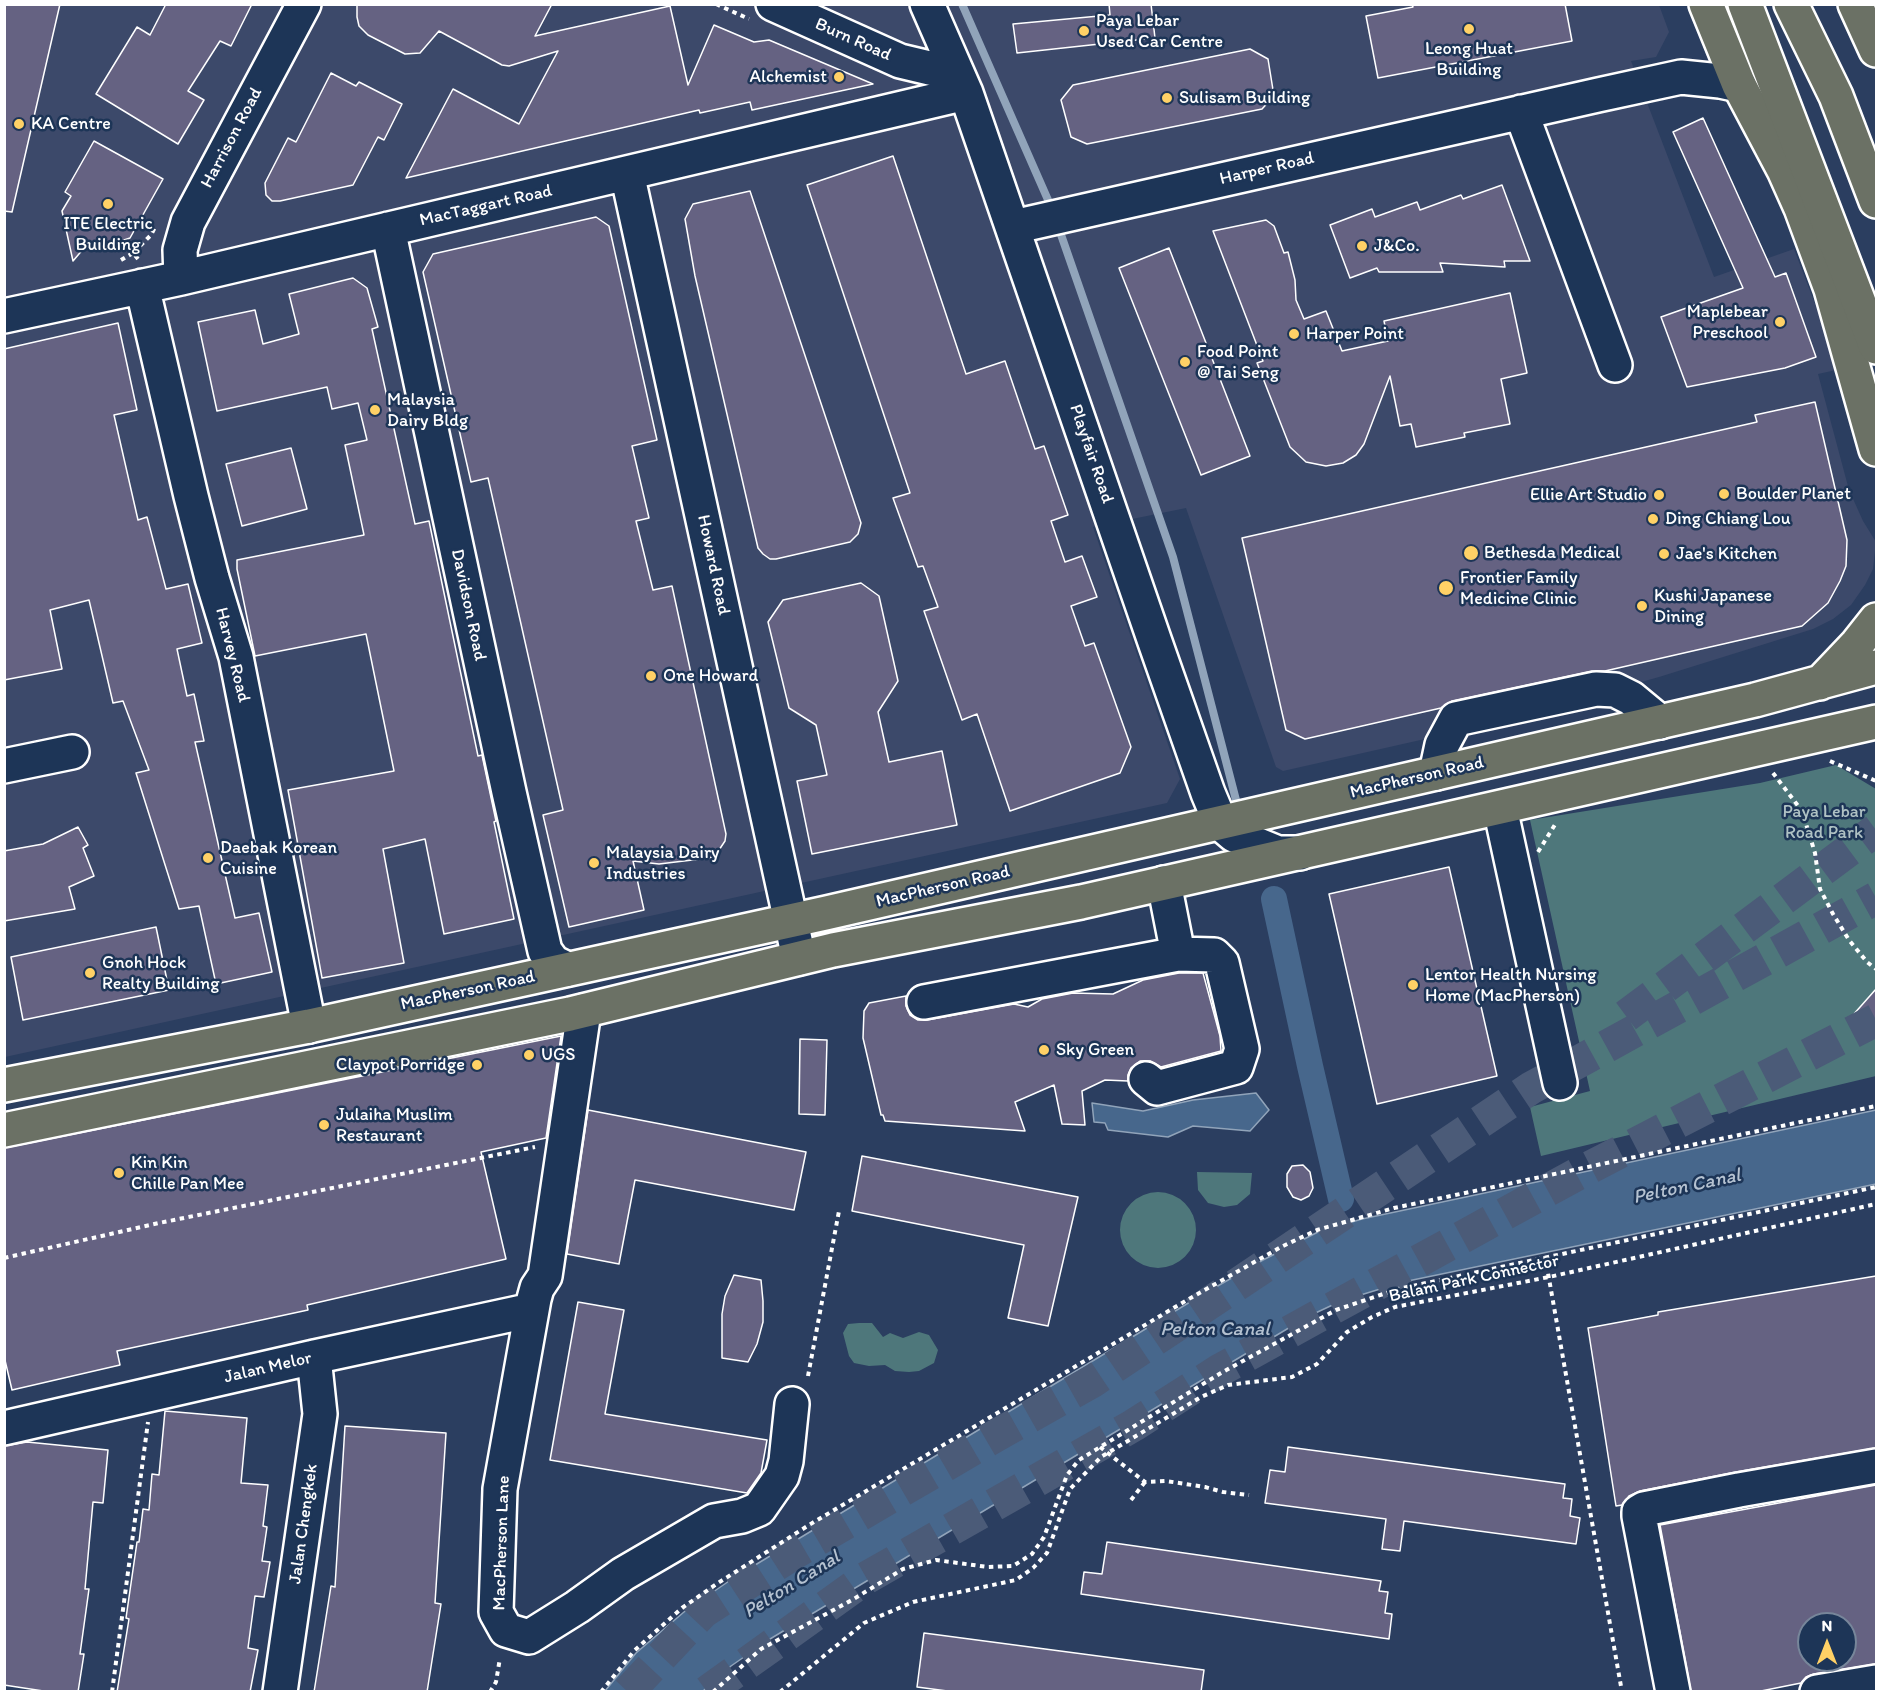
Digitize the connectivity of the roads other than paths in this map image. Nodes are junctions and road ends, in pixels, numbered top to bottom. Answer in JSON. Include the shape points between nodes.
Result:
{"nodes":[{"id":1,"x":304,"y":4,"type":"edge"},
{"id":2,"x":773,"y":4,"type":"edge"},
{"id":3,"x":927,"y":4,"type":"edge"},
{"id":4,"x":1706,"y":4,"type":"edge"},
{"id":5,"x":1745,"y":4,"type":"edge"},
{"id":6,"x":1791,"y":4,"type":"edge"},
{"id":7,"x":1855,"y":4,"type":"edge"},
{"id":8,"x":1876,"y":50,"type":"edge"},
{"id":9,"x":900,"y":61,"type":"junction"},
{"id":10,"x":1739,"y":85,"type":"junction"},
{"id":11,"x":966,"y":93,"type":"junction"},
{"id":12,"x":930,"y":102,"type":"junction"},
{"id":13,"x":1521,"y":112,"type":"junction"},
{"id":14,"x":627,"y":173,"type":"junction"},
{"id":15,"x":1876,"y":201,"type":"edge"},
{"id":16,"x":1042,"y":221,"type":"junction"},
{"id":17,"x":388,"y":229,"type":"junction"},
{"id":18,"x":181,"y":278,"type":"junction"},
{"id":19,"x":142,"y":286,"type":"junction"},
{"id":20,"x":4,"y":316,"type":"edge"},
{"id":21,"x":1876,"y":347,"type":"edge"},
{"id":22,"x":1615,"y":364,"type":"dead end"},
{"id":23,"x":1876,"y":442,"type":"edge"},
{"id":24,"x":1876,"y":620,"type":"edge"},
{"id":25,"x":1876,"y":667,"type":"edge"},
{"id":26,"x":1818,"y":684,"type":"junction"},
{"id":27,"x":1660,"y":722,"type":"junction"},
{"id":28,"x":1876,"y":722,"type":"edge"},
{"id":29,"x":1845,"y":730,"type":"junction"},
{"id":30,"x":1876,"y":738,"type":"edge"},
{"id":31,"x":72,"y":752,"type":"dead end"},
{"id":32,"x":4,"y":766,"type":"edge"},
{"id":33,"x":1436,"y":773,"type":"junction"},
{"id":34,"x":1500,"y":808,"type":"junction"},
{"id":35,"x":1221,"y":824,"type":"junction"},
{"id":36,"x":1300,"y":853,"type":"junction"},
{"id":37,"x":1164,"y":883,"type":"junction"},
{"id":38,"x":791,"y":920,"type":"junction"},
{"id":39,"x":1178,"y":954,"type":"junction"},
{"id":40,"x":800,"y":958,"type":"junction"},
{"id":41,"x":567,"y":969,"type":"junction"},
{"id":42,"x":924,"y":1002,"type":"dead end"},
{"id":43,"x":577,"y":1012,"type":"junction"},
{"id":44,"x":309,"y":1026,"type":"junction"},
{"id":45,"x":571,"y":1068,"type":"junction"},
{"id":46,"x":1146,"y":1079,"type":"dead end"},
{"id":47,"x":6,"y":1081,"type":"edge"},
{"id":48,"x":1560,"y":1083,"type":"dead end"},
{"id":49,"x":4,"y":1130,"type":"edge"},
{"id":50,"x":535,"y":1299,"type":"junction"},
{"id":51,"x":315,"y":1357,"type":"junction"},
{"id":52,"x":800,"y":1390,"type":"road end"},
{"id":53,"x":4,"y":1428,"type":"edge"},
{"id":54,"x":1876,"y":1466,"type":"edge"},
{"id":55,"x":1876,"y":1682,"type":"edge"},
{"id":56,"x":280,"y":1692,"type":"edge"},
{"id":57,"x":1674,"y":1692,"type":"edge"},
{"id":58,"x":1817,"y":1692,"type":"edge"}],
"edges":[{"from":1,"to":18,"type":"street","name":"Harrison Road","via":[[188,222],[180,250]]},
{"from":2,"to":9,"type":"street","name":"Burn Road"},
{"from":3,"to":11,"type":"street","name":"Playfair Road"},
{"from":4,"to":10,"type":"main road"},
{"from":5,"to":21,"type":"main road"},
{"from":6,"to":15,"type":"main road","via":[[1836,96]]},
{"from":7,"to":8,"type":"main road"},
{"from":9,"to":11,"type":"street","name":"Burn Road","via":[[942,71]]},
{"from":9,"to":12,"type":"street","name":"Burn Road","via":[[923,84]]},
{"from":10,"to":13,"type":"street","name":"Harper Road","via":[[1681,77]]},
{"from":10,"to":23,"type":"main road","via":[[1801,208],[1831,289]]},
{"from":11,"to":12,"type":"street","name":"MacTaggart Road"},
{"from":11,"to":16,"type":"street","name":"Playfair Road"},
{"from":12,"to":14,"type":"street","name":"MacTaggart Road"},
{"from":13,"to":16,"type":"street","name":"Harper Road"},
{"from":13,"to":22,"type":"street"},
{"from":14,"to":17,"type":"street","name":"MacTaggart Road"},
{"from":14,"to":38,"type":"street","name":"Howard Road"},
{"from":16,"to":35,"type":"street","name":"Playfair Road","via":[[1159,653]]},
{"from":17,"to":18,"type":"street","name":"MacTaggart Road"},
{"from":17,"to":41,"type":"street","name":"Davidson Road","via":[[545,951],[553,962]]},
{"from":18,"to":19,"type":"street","name":"MacTaggart Road"},
{"from":19,"to":20,"type":"street","name":"MacTaggart Road"},
{"from":19,"to":44,"type":"street","name":"Harvey Road","via":[[191,496],[236,657]]},
{"from":24,"to":26,"type":"main road"},
{"from":25,"to":26,"type":"main road","name":"MacPherson Road"},
{"from":26,"to":27,"type":"main road","name":"MacPherson Road"},
{"from":27,"to":33,"type":"main road","name":"MacPherson Road"},
{"from":27,"to":33,"type":"street","via":[[1615,690],[1596,689],[1456,719],[1442,745]]},
{"from":28,"to":29,"type":"main road"},
{"from":29,"to":30,"type":"main road"},
{"from":29,"to":34,"type":"main road"},
{"from":31,"to":32,"type":"street"},
{"from":33,"to":35,"type":"main road","name":"MacPherson Road"},
{"from":34,"to":36,"type":"main road"},
{"from":34,"to":48,"type":"street"},
{"from":35,"to":36,"type":"street","via":[[1234,835],[1278,853]]},
{"from":35,"to":38,"type":"main road","name":"MacPherson Road"},
{"from":36,"to":37,"type":"main road"},
{"from":37,"to":39,"type":"street"},
{"from":37,"to":40,"type":"main road"},
{"from":38,"to":40,"type":"street","name":"Howard Road"},
{"from":38,"to":41,"type":"main road","name":"MacPherson Road"},
{"from":39,"to":42,"type":"street"},
{"from":39,"to":46,"type":"street","via":[[1214,955],[1222,963],[1242,1049],[1236,1067],[1157,1088]]},
{"from":40,"to":43,"type":"main road"},
{"from":41,"to":44,"type":"main road","name":"MacPherson Road"},
{"from":43,"to":45,"type":"street","name":"MacPherson Lane"},
{"from":43,"to":49,"type":"main road"},
{"from":44,"to":47,"type":"main road","name":"MacPherson Road"},
{"from":45,"to":50,"type":"street","name":"MacPherson Lane","via":[[545,1276]]},
{"from":45,"to":50,"type":"street","name":"MacPherson Lane","via":[[553,1143],[532,1275]]},
{"from":50,"to":51,"type":"street","name":"Jalan Melor"},
{"from":50,"to":52,"type":"street","name":"MacPherson Lane","via":[[500,1489],[496,1612],[506,1630],[529,1637],[623,1574],[714,1521],[759,1509],[782,1476]]},
{"from":51,"to":53,"type":"street","name":"Jalan Melor"},
{"from":51,"to":56,"type":"street","name":"Jalan Chengkek","via":[[320,1414]]},
{"from":54,"to":57,"type":"street","via":[[1639,1512]]},
{"from":55,"to":58,"type":"street"}]}
